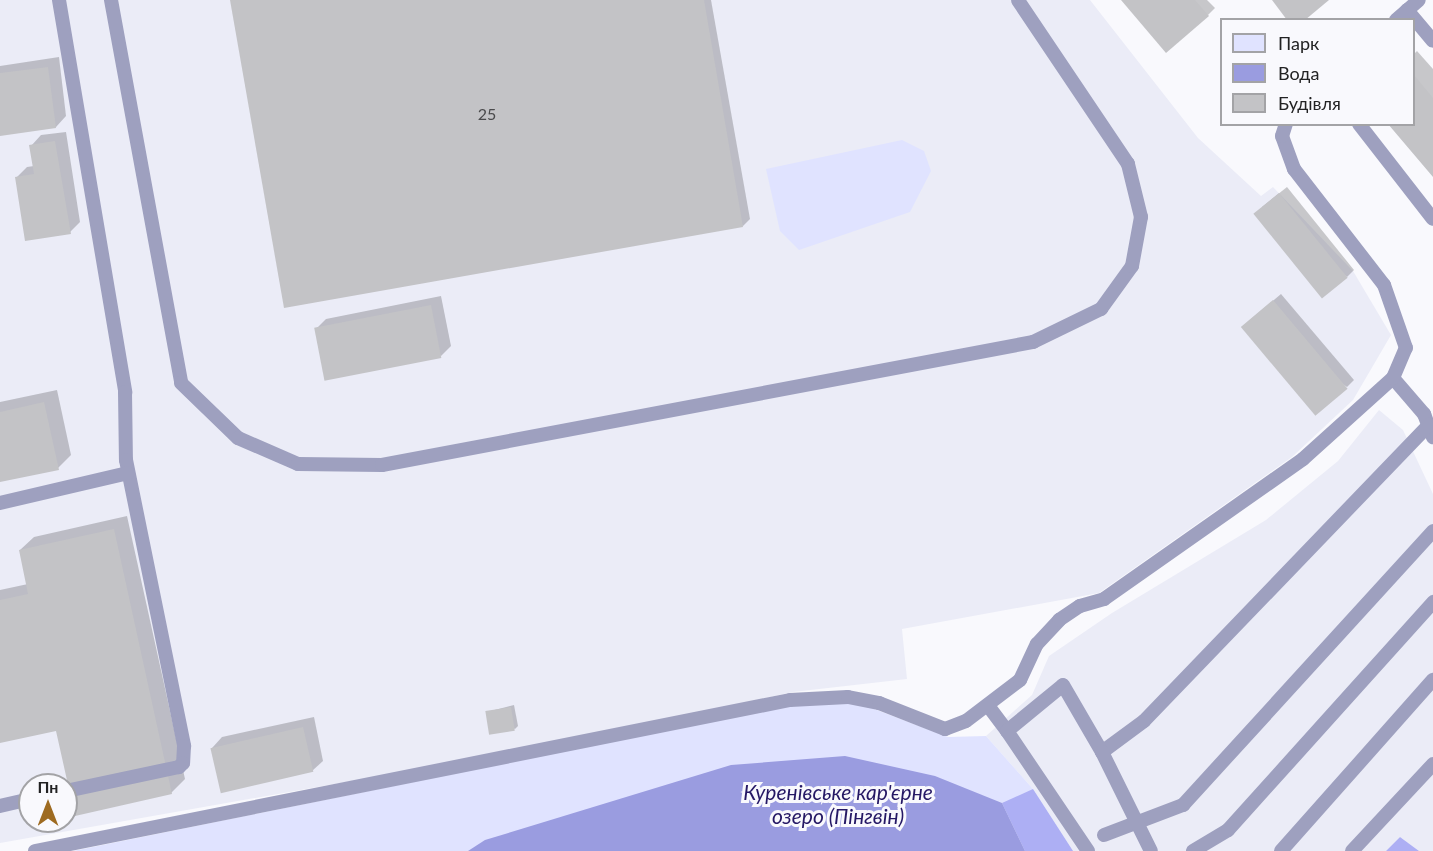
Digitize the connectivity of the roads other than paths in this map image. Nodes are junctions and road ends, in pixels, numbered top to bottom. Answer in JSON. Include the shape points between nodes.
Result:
{"nodes":[{"id":1,"x":59,"y":0,"type":"edge"},
{"id":2,"x":111,"y":0,"type":"edge"},
{"id":3,"x":1018,"y":0,"type":"edge"},
{"id":4,"x":1419,"y":0,"type":"edge"},
{"id":5,"x":1407,"y":10,"type":"junction"},
{"id":6,"x":1398,"y":18,"type":"edge"},
{"id":7,"x":1414,"y":18,"type":"edge"},
{"id":8,"x":1415,"y":20,"type":"edge"},
{"id":9,"x":1433,"y":41,"type":"edge"},
{"id":10,"x":1285,"y":126,"type":"edge"},
{"id":11,"x":1361,"y":126,"type":"edge"},
{"id":12,"x":1433,"y":219,"type":"edge"},
{"id":13,"x":1393,"y":378,"type":"junction"},
{"id":14,"x":1431,"y":431,"type":"edge"},
{"id":15,"x":128,"y":473,"type":"junction"},
{"id":16,"x":0,"y":503,"type":"edge"},
{"id":17,"x":1433,"y":531,"type":"edge"},
{"id":18,"x":1433,"y":602,"type":"edge"},
{"id":19,"x":1433,"y":680,"type":"edge"},
{"id":20,"x":988,"y":707,"type":"junction"},
{"id":21,"x":1007,"y":731,"type":"junction"},
{"id":22,"x":1102,"y":752,"type":"junction"},
{"id":23,"x":1433,"y":764,"type":"edge"},
{"id":24,"x":78,"y":788,"type":"edge"},
{"id":25,"x":18,"y":802,"type":"edge"},
{"id":26,"x":0,"y":806,"type":"edge"},
{"id":27,"x":1137,"y":821,"type":"junction"},
{"id":28,"x":1104,"y":836,"type":"dead end"},
{"id":29,"x":35,"y":851,"type":"edge"},
{"id":30,"x":1088,"y":851,"type":"edge"},
{"id":31,"x":1151,"y":851,"type":"edge"},
{"id":32,"x":1193,"y":851,"type":"edge"},
{"id":33,"x":1281,"y":851,"type":"edge"},
{"id":34,"x":1352,"y":851,"type":"edge"}],
"edges":[{"from":1,"to":15,"type":"lane","via":[[125,392]]},
{"from":2,"to":3,"type":"lane","via":[[181,382],[238,438],[297,464],[382,465],[1033,342],[1101,309],[1132,266],[1141,217],[1128,164]]},
{"from":4,"to":5,"type":"lane"},
{"from":5,"to":6,"type":"lane"},
{"from":5,"to":7,"type":"lane"},
{"from":8,"to":9,"type":"lane"},
{"from":10,"to":13,"type":"lane","via":[[1282,136],[1294,169],[1384,285],[1406,348]]},
{"from":11,"to":12,"type":"lane"},
{"from":13,"to":14,"type":"lane","via":[[1424,414]]},
{"from":13,"to":20,"type":"lane","via":[[1303,459],[1104,599],[1080,606],[1059,620],[1037,644],[1020,680]]},
{"from":14,"to":22,"type":"lane","via":[[1144,721]]},
{"from":15,"to":16,"type":"lane"},
{"from":15,"to":24,"type":"lane","via":[[184,746],[183,763]]},
{"from":17,"to":27,"type":"lane","via":[[1183,805]]},
{"from":18,"to":32,"type":"lane","via":[[1227,830]]},
{"from":19,"to":33,"type":"lane"},
{"from":20,"to":21,"type":"lane"},
{"from":20,"to":29,"type":"lane","via":[[945,729],[879,703],[848,697],[790,700]]},
{"from":21,"to":22,"type":"lane","via":[[1062,685]]},
{"from":21,"to":30,"type":"lane"},
{"from":22,"to":27,"type":"lane"},
{"from":23,"to":34,"type":"lane"},
{"from":25,"to":26,"type":"lane"},
{"from":27,"to":28,"type":"lane"},
{"from":27,"to":31,"type":"lane"}]}
